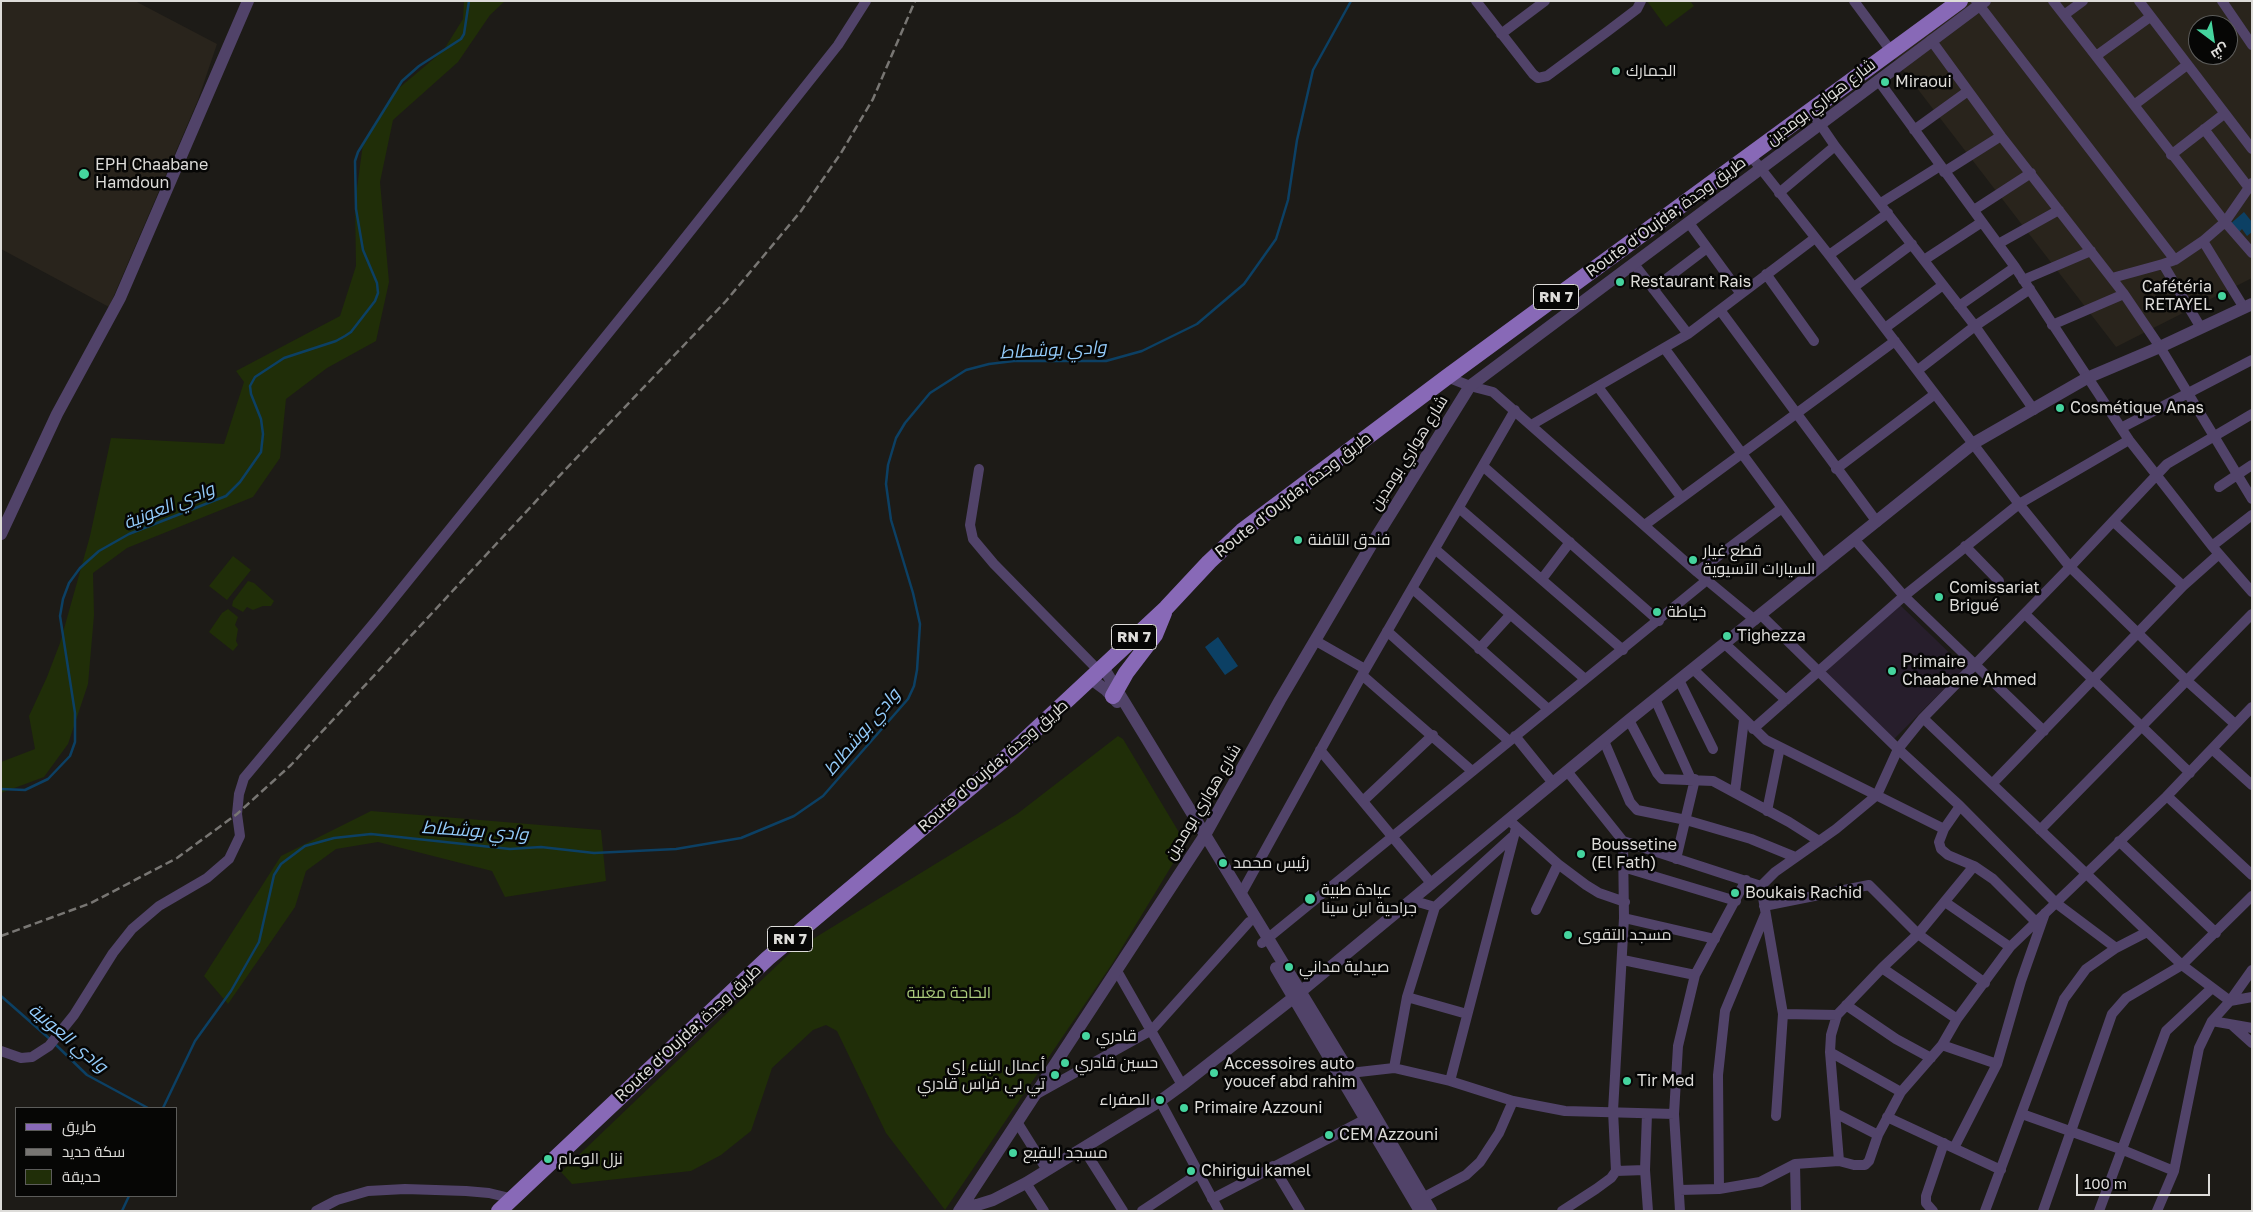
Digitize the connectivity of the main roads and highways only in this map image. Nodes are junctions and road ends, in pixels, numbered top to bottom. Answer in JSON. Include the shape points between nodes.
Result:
{"nodes":[{"id":1,"x":1960,"y":1,"type":"edge"},
{"id":2,"x":1166,"y":608,"type":"junction"},
{"id":3,"x":1115,"y":692,"type":"road end"},
{"id":4,"x":499,"y":1211,"type":"edge"}],
"edges":[{"from":1,"to":2,"type":"main road","name":"Route d'Oujda; طريق وجدة","number":"RN 7","via":[[1891,51],[1815,117],[1755,162],[1447,376],[1242,531]]},
{"from":2,"to":3,"type":"main road","via":[[1154,635]]},
{"from":2,"to":4,"type":"main road","name":"Route d'Oujda; طريق وجدة","number":"RN 7","via":[[956,801],[768,958]]}]}
